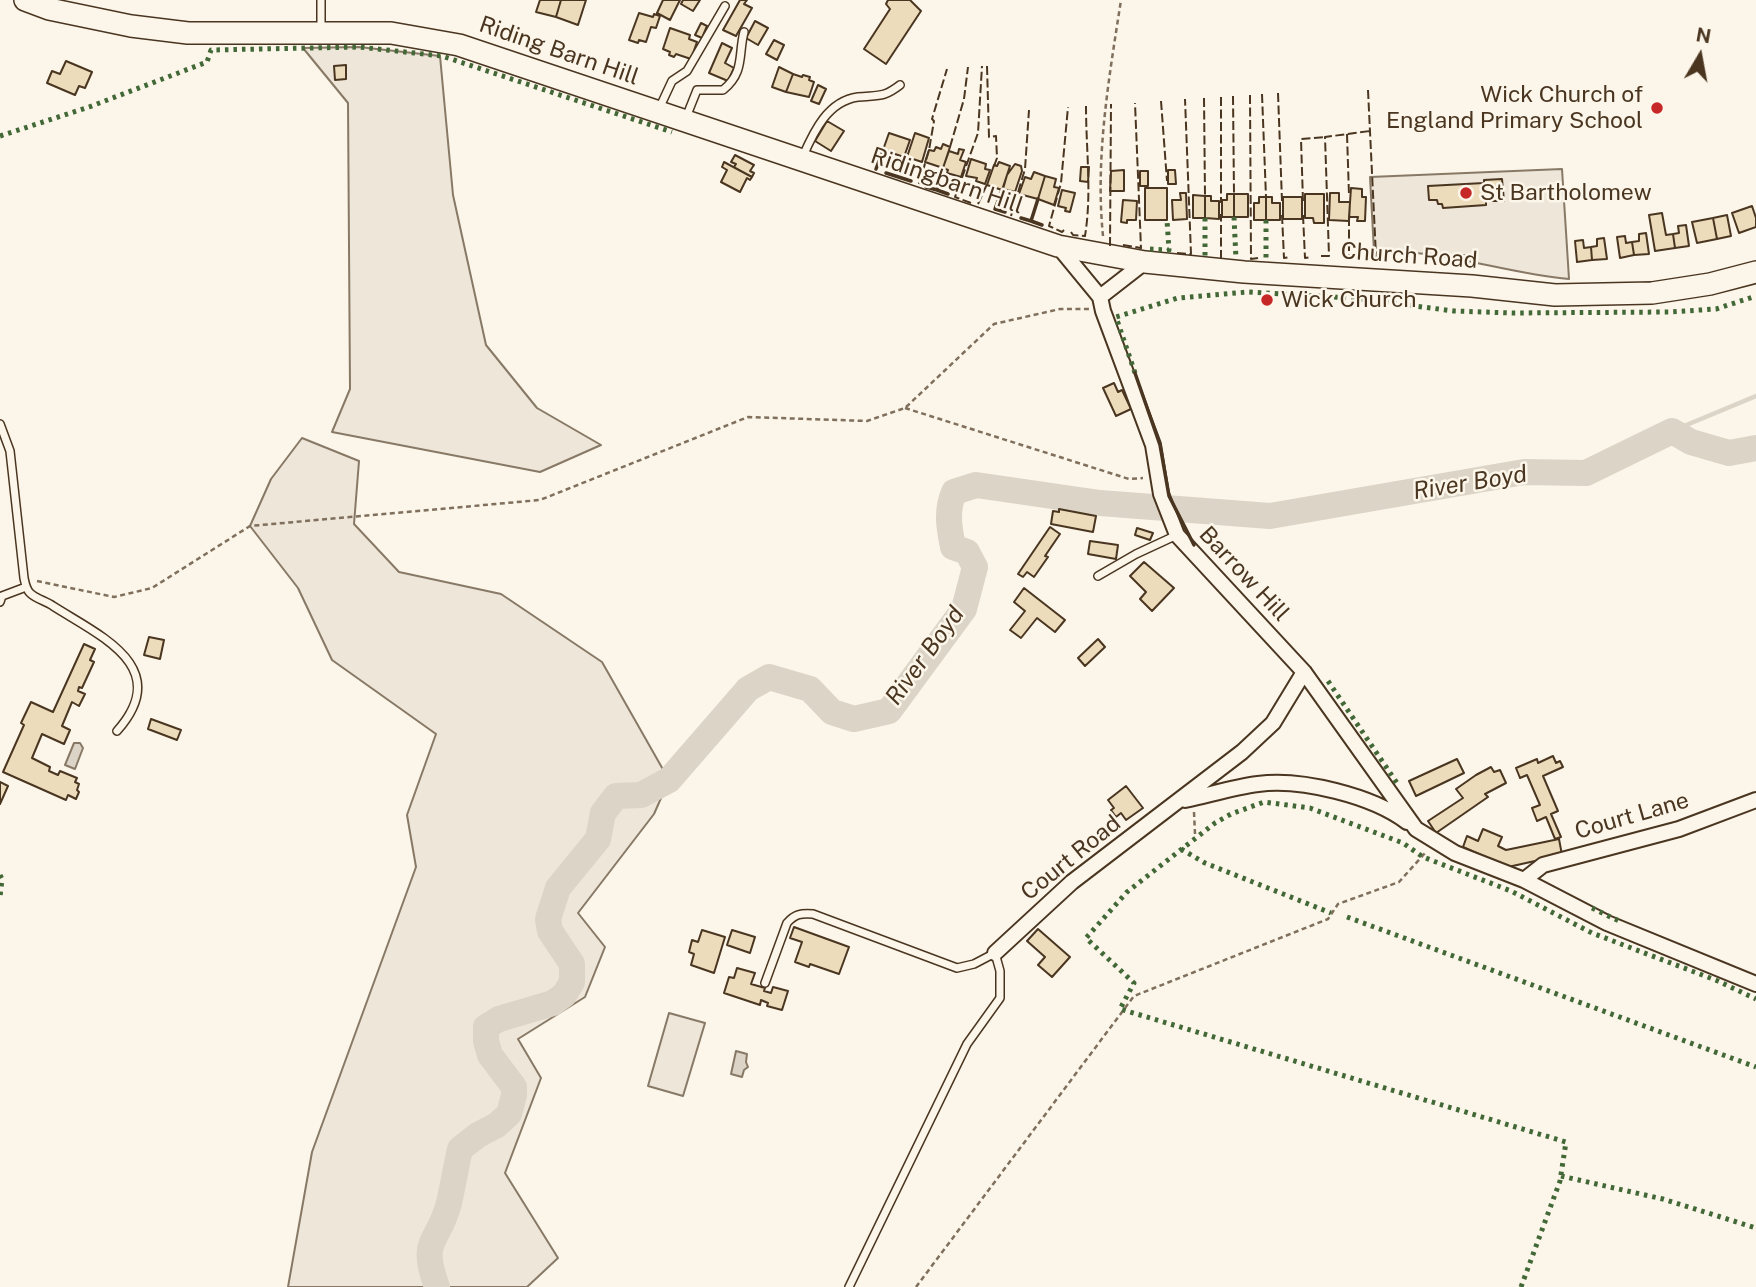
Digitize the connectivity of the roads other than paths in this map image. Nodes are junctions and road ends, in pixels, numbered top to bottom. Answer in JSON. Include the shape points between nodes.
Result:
{"nodes":[{"id":1,"x":25,"y":0,"type":"edge"},
{"id":2,"x":321,"y":0,"type":"edge"},
{"id":3,"x":725,"y":6,"type":"dead end"},
{"id":4,"x":744,"y":32,"type":"dead end"},
{"id":5,"x":321,"y":33,"type":"junction"},
{"id":6,"x":900,"y":85,"type":"dead end"},
{"id":7,"x":658,"y":111,"type":"junction"},
{"id":8,"x":685,"y":121,"type":"junction"},
{"id":9,"x":811,"y":163,"type":"junction"},
{"id":10,"x":1058,"y":246,"type":"junction"},
{"id":11,"x":1145,"y":262,"type":"junction"},
{"id":12,"x":1756,"y":272,"type":"edge"},
{"id":13,"x":1101,"y":304,"type":"junction"},
{"id":14,"x":0,"y":424,"type":"edge"},
{"id":15,"x":1177,"y":535,"type":"junction"},
{"id":16,"x":1098,"y":576,"type":"dead end"},
{"id":17,"x":26,"y":587,"type":"junction"},
{"id":18,"x":0,"y":602,"type":"edge"},
{"id":19,"x":1304,"y":672,"type":"junction"},
{"id":20,"x":117,"y":731,"type":"dead end"},
{"id":21,"x":1186,"y":800,"type":"junction"},
{"id":22,"x":1756,"y":800,"type":"edge"},
{"id":23,"x":1416,"y":829,"type":"junction"},
{"id":24,"x":1524,"y":880,"type":"junction"},
{"id":25,"x":995,"y":953,"type":"junction"},
{"id":26,"x":765,"y":983,"type":"dead end"},
{"id":27,"x":1756,"y":984,"type":"edge"},
{"id":28,"x":849,"y":1287,"type":"edge"}],
"edges":[{"from":1,"to":5,"type":"main road","name":"Riding Barn Hill","via":[[131,26],[188,33]]},
{"from":2,"to":5,"type":"lane"},
{"from":3,"to":7,"type":"lane","via":[[687,71],[672,81]]},
{"from":4,"to":8,"type":"lane","via":[[737,73],[723,90],[697,90]]},
{"from":5,"to":7,"type":"main road","name":"Riding Barn Hill","via":[[391,33],[459,45]]},
{"from":6,"to":9,"type":"lane","via":[[887,95],[834,105],[813,135]]},
{"from":7,"to":8,"type":"main road","name":"Riding Barn Hill"},
{"from":8,"to":9,"type":"main road","name":"Riding Barn Hill"},
{"from":9,"to":10,"type":"main road","name":"Ridingbarn Hill"},
{"from":10,"to":11,"type":"main road","name":"Church Road"},
{"from":10,"to":13,"type":"street","name":"Barrow Hill"},
{"from":11,"to":12,"type":"main road","name":"Church Road","via":[[1555,295],[1651,293]]},
{"from":11,"to":13,"type":"street"},
{"from":13,"to":15,"type":"street","name":"Barrow Hill","via":[[1153,445],[1160,489]]},
{"from":14,"to":17,"type":"lane","via":[[10,452]]},
{"from":15,"to":16,"type":"lane"},
{"from":15,"to":19,"type":"street","name":"Barrow Hill"},
{"from":17,"to":18,"type":"lane","via":[[2,596]]},
{"from":17,"to":20,"type":"lane","via":[[98,632],[136,672],[136,695],[127,720]]},
{"from":19,"to":21,"type":"street","name":"Court Road","via":[[1273,723]]},
{"from":19,"to":23,"type":"street","name":"Barrow Hill"},
{"from":21,"to":23,"type":"street","name":"Court Road","via":[[1260,783],[1294,785],[1362,797]]},
{"from":21,"to":25,"type":"street","name":"Court Road","via":[[1072,882]]},
{"from":22,"to":24,"type":"street","name":"Court Lane","via":[[1679,829],[1543,865]]},
{"from":23,"to":24,"type":"street","name":"Barrow Hill","via":[[1455,853]]},
{"from":24,"to":27,"type":"street","via":[[1607,923]]},
{"from":25,"to":26,"type":"lane","via":[[957,968],[813,914],[799,914],[786,923]]},
{"from":25,"to":28,"type":"lane","via":[[1000,998],[967,1044]]}]}
